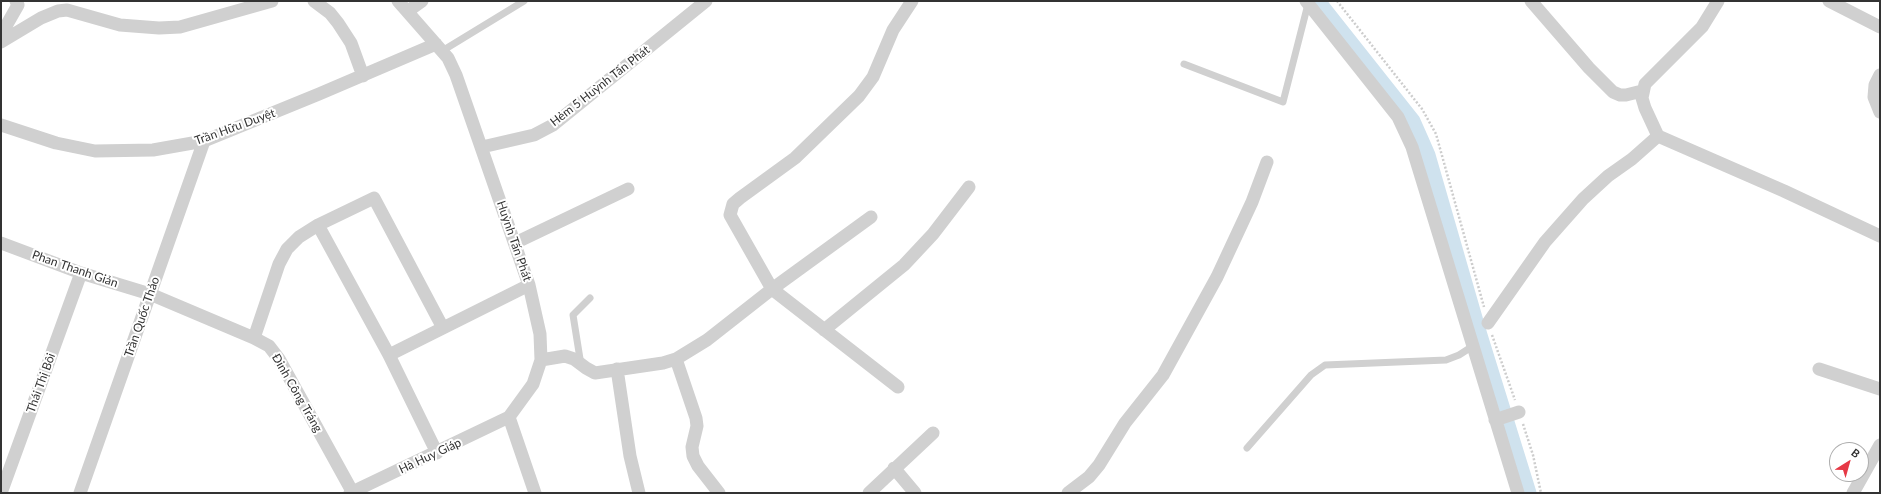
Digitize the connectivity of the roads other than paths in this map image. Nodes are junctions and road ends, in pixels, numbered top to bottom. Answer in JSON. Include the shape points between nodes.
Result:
{"nodes":[{"id":1,"x":16,"y":1,"type":"edge"},
{"id":2,"x":272,"y":1,"type":"edge"},
{"id":3,"x":314,"y":1,"type":"edge"},
{"id":4,"x":398,"y":1,"type":"edge"},
{"id":5,"x":422,"y":1,"type":"edge"},
{"id":6,"x":524,"y":1,"type":"edge"},
{"id":7,"x":706,"y":1,"type":"edge"},
{"id":8,"x":912,"y":1,"type":"edge"},
{"id":9,"x":1531,"y":1,"type":"edge"},
{"id":10,"x":1718,"y":1,"type":"edge"},
{"id":11,"x":1829,"y":1,"type":"edge"},
{"id":12,"x":1307,"y":2,"type":"edge"},
{"id":13,"x":408,"y":11,"type":"junction"},
{"id":14,"x":1880,"y":27,"type":"edge"},
{"id":15,"x":3,"y":36,"type":"edge"},
{"id":16,"x":439,"y":48,"type":"junction"},
{"id":17,"x":1184,"y":64,"type":"dead end"},
{"id":18,"x":1880,"y":75,"type":"edge"},
{"id":19,"x":363,"y":76,"type":"junction"},
{"id":20,"x":1642,"y":91,"type":"junction"},
{"id":21,"x":1880,"y":112,"type":"edge"},
{"id":22,"x":1,"y":125,"type":"edge"},
{"id":23,"x":1658,"y":136,"type":"junction"},
{"id":24,"x":204,"y":141,"type":"junction"},
{"id":25,"x":482,"y":147,"type":"junction"},
{"id":26,"x":1267,"y":162,"type":"dead end"},
{"id":27,"x":969,"y":187,"type":"dead end"},
{"id":28,"x":628,"y":189,"type":"dead end"},
{"id":29,"x":871,"y":218,"type":"dead end"},
{"id":30,"x":318,"y":225,"type":"junction"},
{"id":31,"x":1880,"y":236,"type":"edge"},
{"id":32,"x":1,"y":243,"type":"edge"},
{"id":33,"x":515,"y":243,"type":"junction"},
{"id":34,"x":81,"y":273,"type":"junction"},
{"id":35,"x":529,"y":285,"type":"junction"},
{"id":36,"x":772,"y":289,"type":"junction"},
{"id":37,"x":150,"y":294,"type":"junction"},
{"id":38,"x":590,"y":298,"type":"dead end"},
{"id":39,"x":1488,"y":323,"type":"road end"},
{"id":40,"x":442,"y":328,"type":"junction"},
{"id":41,"x":824,"y":330,"type":"junction"},
{"id":42,"x":254,"y":338,"type":"junction"},
{"id":43,"x":1472,"y":346,"type":"junction"},
{"id":44,"x":389,"y":355,"type":"junction"},
{"id":45,"x":676,"y":359,"type":"junction"},
{"id":46,"x":541,"y":360,"type":"junction"},
{"id":47,"x":582,"y":365,"type":"junction"},
{"id":48,"x":617,"y":370,"type":"junction"},
{"id":49,"x":1819,"y":370,"type":"dead end"},
{"id":50,"x":898,"y":386,"type":"dead end"},
{"id":51,"x":1880,"y":389,"type":"edge"},
{"id":52,"x":1519,"y":412,"type":"road end"},
{"id":53,"x":509,"y":417,"type":"junction"},
{"id":54,"x":1495,"y":420,"type":"junction"},
{"id":55,"x":933,"y":433,"type":"dead end"},
{"id":56,"x":1880,"y":445,"type":"edge"},
{"id":57,"x":1247,"y":448,"type":"dead end"},
{"id":58,"x":437,"y":453,"type":"junction"},
{"id":59,"x":894,"y":468,"type":"junction"},
{"id":60,"x":1,"y":493,"type":"edge"},
{"id":61,"x":80,"y":493,"type":"edge"},
{"id":62,"x":352,"y":493,"type":"edge"},
{"id":63,"x":536,"y":493,"type":"edge"},
{"id":64,"x":639,"y":493,"type":"edge"},
{"id":65,"x":719,"y":493,"type":"edge"},
{"id":66,"x":869,"y":493,"type":"edge"},
{"id":67,"x":915,"y":493,"type":"edge"},
{"id":68,"x":1068,"y":493,"type":"edge"},
{"id":69,"x":1518,"y":493,"type":"edge"},
{"id":70,"x":1853,"y":493,"type":"edge"}],
"edges":[{"from":1,"to":15,"type":"street","via":[[18,5]]},
{"from":2,"to":15,"type":"street","via":[[180,27],[159,28],[120,25],[67,10],[58,11]]},
{"from":3,"to":19,"type":"street","via":[[338,23],[350,43]]},
{"from":4,"to":13,"type":"street","name":"Huỳnh Tấn Phát"},
{"from":5,"to":13,"type":"street"},
{"from":6,"to":16,"type":"lane"},
{"from":7,"to":25,"type":"street","name":"Hẻm 5 Huỳnh Tấn Phát","via":[[553,125],[534,135]]},
{"from":8,"to":36,"type":"street","via":[[893,30],[873,77],[859,96],[796,158],[740,198],[731,210],[730,215]]},
{"from":9,"to":20,"type":"street","via":[[1613,92],[1626,95]]},
{"from":10,"to":20,"type":"street","via":[[1702,27],[1650,78]]},
{"from":11,"to":14,"type":"street"},
{"from":12,"to":17,"type":"lane","via":[[1282,102]]},
{"from":12,"to":43,"type":"street","via":[[1398,117],[1412,147]]},
{"from":13,"to":16,"type":"street","name":"Huỳnh Tấn Phát"},
{"from":16,"to":19,"type":"street","name":"Trần Hữu Duyệt"},
{"from":16,"to":25,"type":"street","name":"Huỳnh Tấn Phát","via":[[456,75]]},
{"from":18,"to":21,"type":"street","via":[[1875,85],[1874,97]]},
{"from":19,"to":24,"type":"street","name":"Trần Hữu Duyệt"},
{"from":20,"to":23,"type":"street","via":[[1645,108]]},
{"from":22,"to":24,"type":"street","name":"Trần Hữu Duyệt","via":[[56,143],[96,151],[153,150]]},
{"from":23,"to":31,"type":"street"},
{"from":23,"to":39,"type":"street","via":[[1583,199],[1545,242]]},
{"from":24,"to":37,"type":"street","name":"Trần Quốc Thảo"},
{"from":25,"to":33,"type":"street","name":"Huỳnh Tấn Phát"},
{"from":26,"to":68,"type":"street","via":[[1252,202],[1217,277],[1163,375],[1125,423],[1099,465],[1089,477]]},
{"from":27,"to":41,"type":"street","via":[[933,234],[904,265]]},
{"from":28,"to":33,"type":"street"},
{"from":29,"to":36,"type":"street"},
{"from":30,"to":40,"type":"street","via":[[374,198]]},
{"from":30,"to":42,"type":"street","via":[[299,237],[287,249],[279,264]]},
{"from":30,"to":44,"type":"street"},
{"from":32,"to":34,"type":"street","name":"Phan Thanh Giản"},
{"from":33,"to":35,"type":"street","name":"Huỳnh Tấn Phát"},
{"from":34,"to":37,"type":"street","name":"Phan Thanh Giản"},
{"from":34,"to":60,"type":"street","name":"Thái Thị Bôi"},
{"from":35,"to":40,"type":"street"},
{"from":35,"to":46,"type":"street","name":"Huỳnh Tấn Phát","via":[[540,334]]},
{"from":36,"to":41,"type":"street"},
{"from":36,"to":45,"type":"street","via":[[707,340]]},
{"from":37,"to":42,"type":"street","name":"Đinh Công Tráng"},
{"from":37,"to":61,"type":"street","name":"Trần Quốc Thảo"},
{"from":38,"to":47,"type":"lane","via":[[573,315]]},
{"from":40,"to":44,"type":"street"},
{"from":41,"to":50,"type":"street"},
{"from":42,"to":62,"type":"street","name":"Đinh Công Tráng","via":[[269,346],[280,358]]},
{"from":43,"to":54,"type":"street"},
{"from":43,"to":57,"type":"lane","via":[[1446,360],[1325,365],[1311,375]]},
{"from":44,"to":58,"type":"street"},
{"from":45,"to":48,"type":"street"},
{"from":45,"to":65,"type":"street","via":[[696,418],[693,456]]},
{"from":46,"to":47,"type":"street","via":[[565,356]]},
{"from":46,"to":53,"type":"street","name":"Huỳnh Tấn Phát","via":[[533,384]]},
{"from":47,"to":48,"type":"street","via":[[595,373]]},
{"from":48,"to":64,"type":"street","via":[[630,456]]},
{"from":49,"to":51,"type":"street"},
{"from":52,"to":54,"type":"street"},
{"from":53,"to":58,"type":"street","name":"Hà Huy Giáp"},
{"from":53,"to":63,"type":"street"},
{"from":54,"to":69,"type":"street"},
{"from":55,"to":59,"type":"street"},
{"from":56,"to":70,"type":"street"},
{"from":58,"to":62,"type":"street","name":"Hà Huy Giáp"},
{"from":59,"to":66,"type":"street"},
{"from":59,"to":67,"type":"street"}]}
